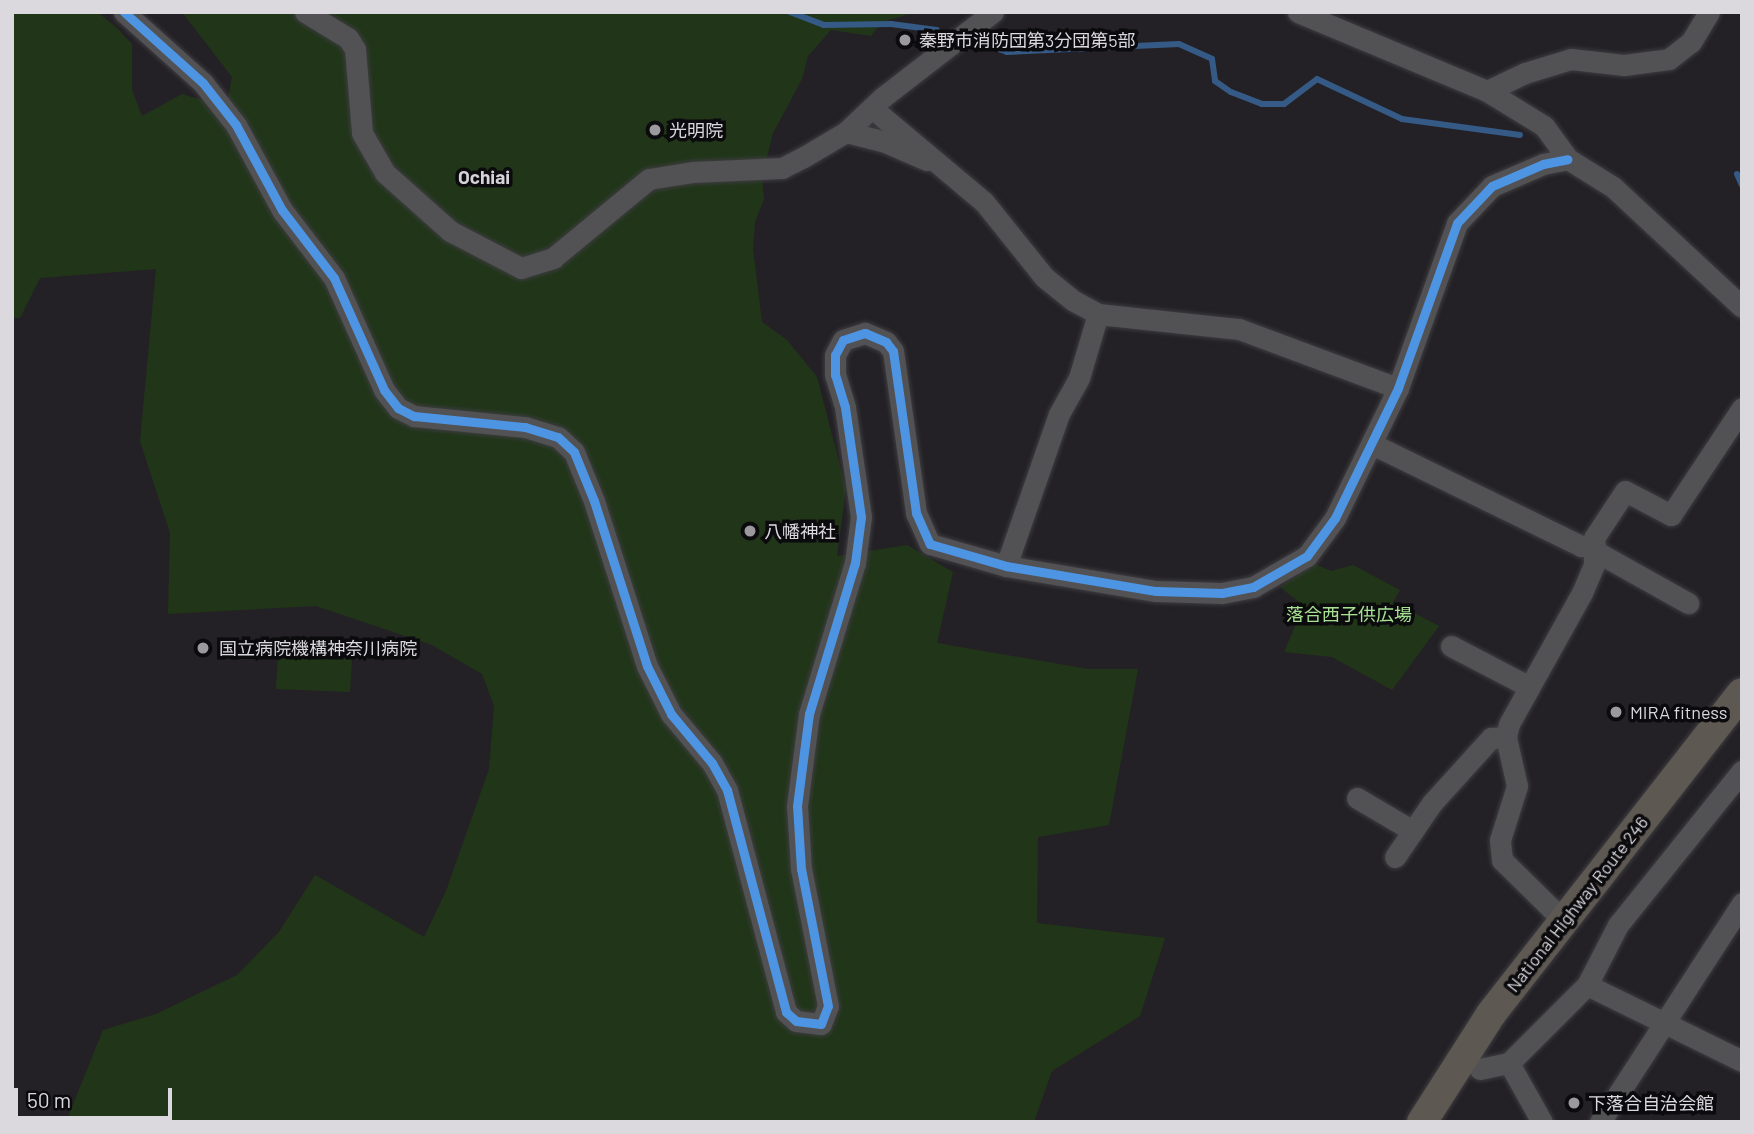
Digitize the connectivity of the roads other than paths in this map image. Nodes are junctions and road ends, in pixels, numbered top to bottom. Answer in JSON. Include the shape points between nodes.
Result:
{"nodes":[{"id":1,"x":124,"y":12,"type":"edge"},
{"id":2,"x":305,"y":12,"type":"edge"},
{"id":3,"x":993,"y":12,"type":"edge"},
{"id":4,"x":1298,"y":12,"type":"edge"},
{"id":5,"x":1709,"y":12,"type":"edge"},
{"id":6,"x":1487,"y":91,"type":"junction"},
{"id":7,"x":872,"y":108,"type":"junction"},
{"id":8,"x":846,"y":132,"type":"junction"},
{"id":9,"x":1568,"y":159,"type":"junction"},
{"id":10,"x":936,"y":164,"type":"junction"},
{"id":11,"x":1742,"y":307,"type":"edge"},
{"id":12,"x":1098,"y":314,"type":"junction"},
{"id":13,"x":1398,"y":388,"type":"junction"},
{"id":14,"x":1742,"y":408,"type":"edge"},
{"id":15,"x":1372,"y":444,"type":"junction"},
{"id":16,"x":1595,"y":548,"type":"junction"},
{"id":17,"x":1006,"y":566,"type":"junction"},
{"id":18,"x":1688,"y":603,"type":"dead end"},
{"id":19,"x":1451,"y":646,"type":"dead end"},
{"id":20,"x":1528,"y":686,"type":"junction"},
{"id":21,"x":1742,"y":694,"type":"edge"},
{"id":22,"x":1506,"y":737,"type":"junction"},
{"id":23,"x":1742,"y":771,"type":"edge"},
{"id":24,"x":1357,"y":798,"type":"dead end"},
{"id":25,"x":1413,"y":831,"type":"junction"},
{"id":26,"x":1395,"y":857,"type":"dead end"},
{"id":27,"x":1742,"y":903,"type":"edge"},
{"id":28,"x":1564,"y":921,"type":"junction"},
{"id":29,"x":1587,"y":985,"type":"junction"},
{"id":30,"x":1664,"y":1023,"type":"junction"},
{"id":31,"x":1742,"y":1061,"type":"edge"},
{"id":32,"x":1509,"y":1063,"type":"junction"},
{"id":33,"x":1480,"y":1069,"type":"dead end"},
{"id":34,"x":1422,"y":1122,"type":"edge"},
{"id":35,"x":1542,"y":1122,"type":"edge"},
{"id":36,"x":1600,"y":1122,"type":"edge"}],
"edges":[{"from":1,"to":17,"type":"street","via":[[203,83],[236,125],[282,209],[334,278],[384,390],[398,408],[414,416],[525,427],[558,438],[574,452],[648,666],[671,714],[712,763],[727,790],[777,985],[786,1012],[796,1021],[821,1024],[828,1006],[801,869],[797,806],[800,752],[855,563],[861,517],[849,429],[835,375],[835,355],[843,341],[865,333],[886,342],[893,351],[916,513],[930,544],[945,552]]},
{"from":2,"to":8,"type":"street","via":[[348,38],[355,48],[362,133],[385,173],[450,230],[521,268],[553,258],[649,179],[782,168]]},
{"from":3,"to":7,"type":"street"},
{"from":4,"to":6,"type":"street"},
{"from":5,"to":6,"type":"street","via":[[1691,42],[1669,59],[1624,65],[1571,59],[1525,72]]},
{"from":6,"to":9,"type":"street","via":[[1544,126]]},
{"from":7,"to":8,"type":"street"},
{"from":7,"to":10,"type":"street","via":[[911,137]]},
{"from":8,"to":10,"type":"street","via":[[883,141]]},
{"from":9,"to":11,"type":"street","via":[[1613,187]]},
{"from":9,"to":13,"type":"street","via":[[1543,164],[1492,186],[1457,223]]},
{"from":10,"to":12,"type":"street","via":[[985,202],[1044,277]]},
{"from":12,"to":13,"type":"street","via":[[1239,329]]},
{"from":12,"to":17,"type":"street","via":[[1079,378],[1059,414]]},
{"from":13,"to":15,"type":"street"},
{"from":14,"to":16,"type":"street","via":[[1671,515],[1625,491],[1594,538]]},
{"from":15,"to":16,"type":"street","via":[[1581,546]]},
{"from":15,"to":17,"type":"street","via":[[1335,517],[1307,556],[1252,587],[1222,593],[1156,591]]},
{"from":16,"to":18,"type":"street"},
{"from":16,"to":20,"type":"street","via":[[1583,593]]},
{"from":19,"to":20,"type":"street"},
{"from":20,"to":22,"type":"street"},
{"from":21,"to":28,"type":"highway","name":"National Highway Route 246"},
{"from":22,"to":25,"type":"street","via":[[1491,738]]},
{"from":22,"to":28,"type":"street","via":[[1517,786],[1500,840],[1502,860]]},
{"from":23,"to":29,"type":"street","via":[[1618,925]]},
{"from":24,"to":25,"type":"street"},
{"from":25,"to":26,"type":"street"},
{"from":27,"to":30,"type":"street"},
{"from":28,"to":34,"type":"highway","name":"National Highway Route 246","via":[[1491,1014]]},
{"from":29,"to":30,"type":"street"},
{"from":29,"to":32,"type":"street"},
{"from":30,"to":31,"type":"street"},
{"from":30,"to":36,"type":"street"},
{"from":32,"to":33,"type":"street"},
{"from":32,"to":35,"type":"street"}]}
